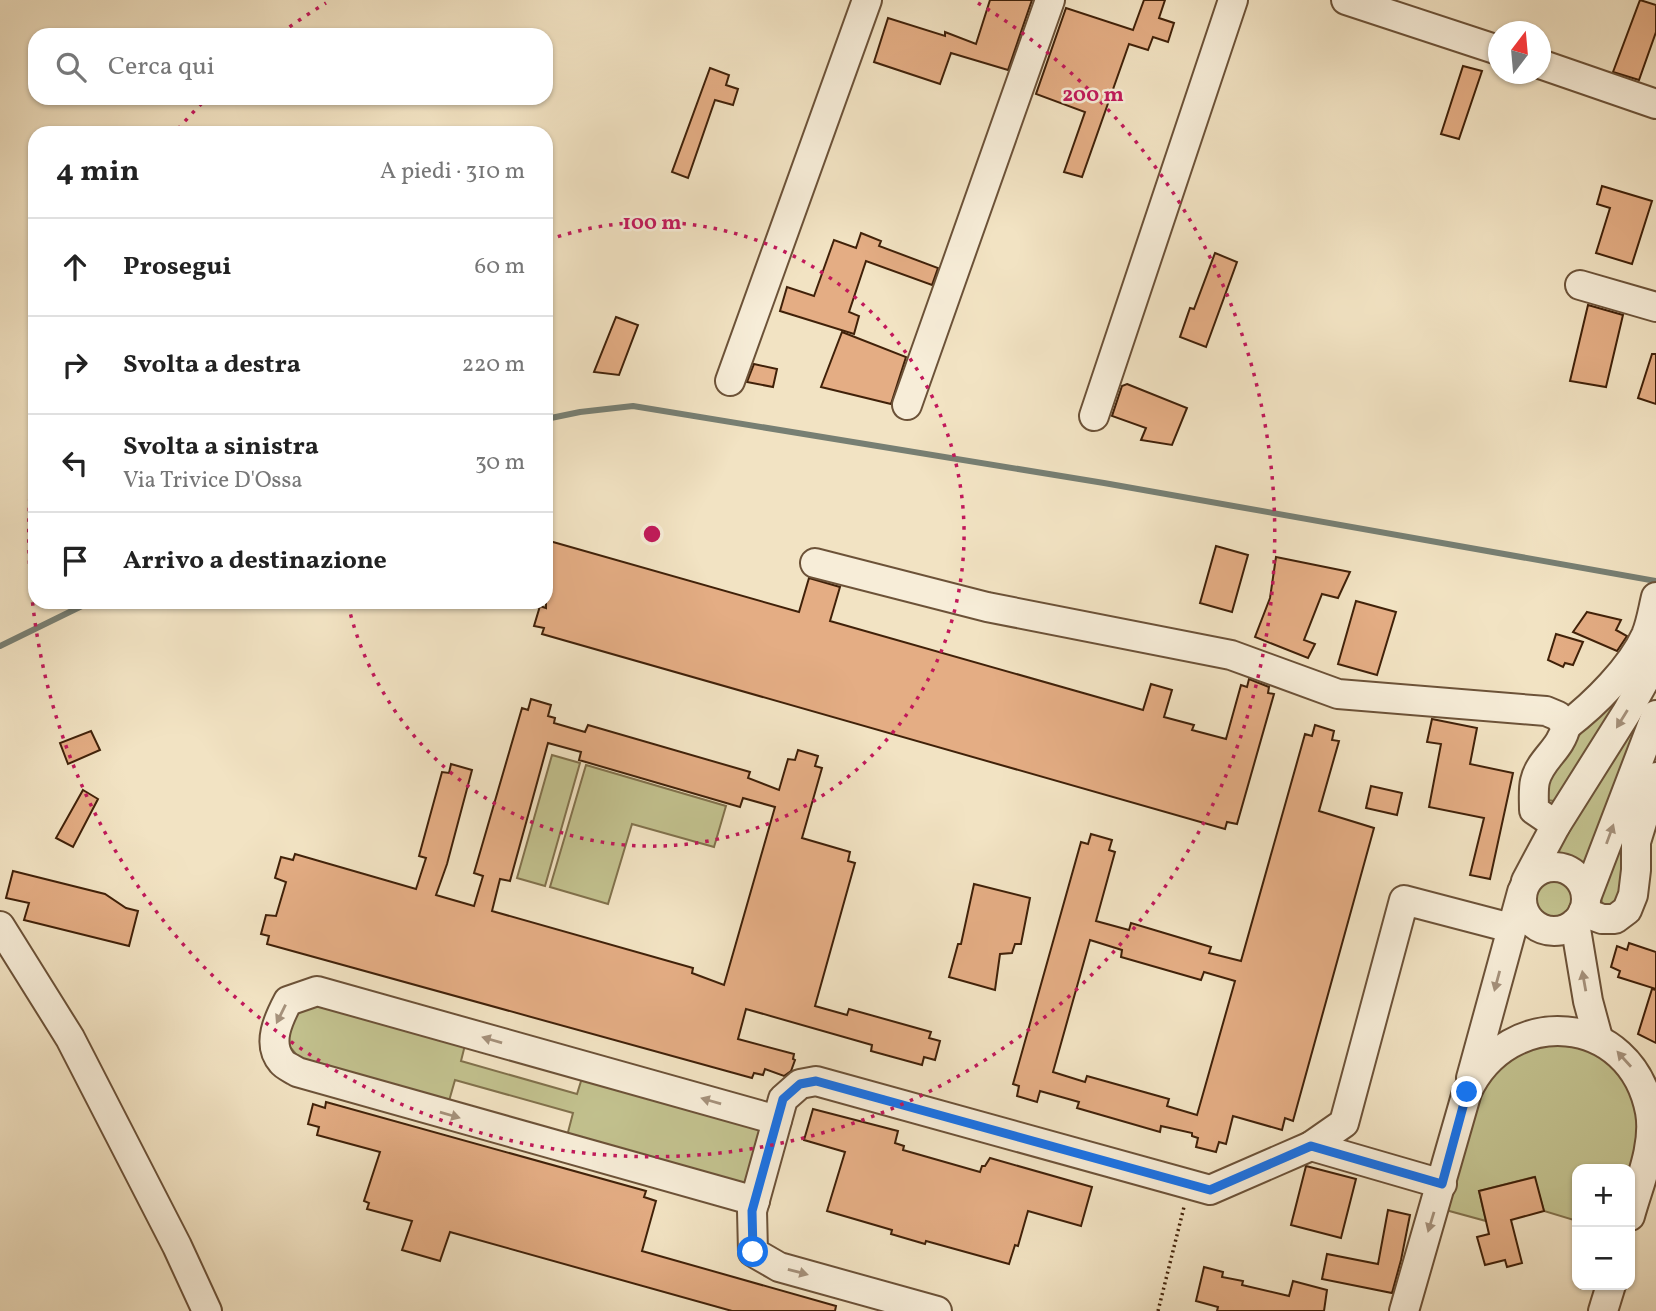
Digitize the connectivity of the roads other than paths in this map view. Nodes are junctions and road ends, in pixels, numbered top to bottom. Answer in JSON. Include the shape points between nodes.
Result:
{"nodes":[{"id":1,"x":867,"y":0,"type":"edge"},
{"id":2,"x":1049,"y":0,"type":"edge"},
{"id":3,"x":1233,"y":0,"type":"edge"},
{"id":4,"x":1346,"y":0,"type":"edge"},
{"id":5,"x":1488,"y":46,"type":"edge"},
{"id":6,"x":1551,"y":67,"type":"edge"},
{"id":7,"x":1656,"y":104,"type":"edge"},
{"id":8,"x":1580,"y":285,"type":"dead end"},
{"id":9,"x":1656,"y":307,"type":"edge"},
{"id":10,"x":730,"y":381,"type":"dead end"},
{"id":11,"x":907,"y":405,"type":"dead end"},
{"id":12,"x":1094,"y":416,"type":"dead end"},
{"id":13,"x":815,"y":563,"type":"dead end"},
{"id":14,"x":1655,"y":601,"type":"edge"},
{"id":15,"x":1656,"y":660,"type":"edge"},
{"id":16,"x":1656,"y":715,"type":"edge"},
{"id":17,"x":1566,"y":726,"type":"junction"},
{"id":18,"x":1656,"y":777,"type":"edge"},
{"id":19,"x":1556,"y":825,"type":"junction"},
{"id":20,"x":1524,"y":886,"type":"junction"},
{"id":21,"x":1582,"y":911,"type":"junction"},
{"id":22,"x":0,"y":926,"type":"edge"},
{"id":23,"x":1511,"y":928,"type":"junction"},
{"id":24,"x":1598,"y":1038,"type":"junction"},
{"id":25,"x":1467,"y":1092,"type":"junction"},
{"id":26,"x":777,"y":1119,"type":"junction"},
{"id":27,"x":1311,"y":1146,"type":"junction"},
{"id":28,"x":1442,"y":1184,"type":"junction"},
{"id":29,"x":1635,"y":1198,"type":"edge"},
{"id":30,"x":755,"y":1201,"type":"junction"},
{"id":31,"x":1609,"y":1290,"type":"edge"},
{"id":32,"x":207,"y":1311,"type":"edge"},
{"id":33,"x":937,"y":1311,"type":"edge"},
{"id":34,"x":1404,"y":1311,"type":"edge"},
{"id":35,"x":1603,"y":1311,"type":"edge"}],
"edges":[{"from":1,"to":10,"type":"street"},
{"from":2,"to":11,"type":"street"},
{"from":3,"to":12,"type":"street"},
{"from":4,"to":5,"type":"street"},
{"from":6,"to":7,"type":"street"},
{"from":8,"to":9,"type":"street"},
{"from":13,"to":17,"type":"street","via":[[987,607],[1231,654],[1338,694],[1546,711]]},
{"from":14,"to":17,"type":"street","via":[[1646,634],[1634,655],[1588,709]]},
{"from":15,"to":19,"type":"street","one_way":true},
{"from":21,"to":16,"type":"street","one_way":true},
{"from":17,"to":19,"type":"street","via":[[1563,741],[1535,781],[1534,810]]},
{"from":18,"to":21,"type":"street","via":[[1636,842],[1633,895],[1627,910],[1615,919]]},
{"from":19,"to":20,"type":"street"},
{"from":20,"to":21,"type":"street","via":[[1523,907],[1531,921],[1544,930],[1560,930]]},
{"from":20,"to":21,"type":"street","via":[[1531,875],[1546,867],[1562,867],[1582,882]]},
{"from":20,"to":23,"type":"street"},
{"from":24,"to":21,"type":"street","one_way":true,"via":[[1588,1001]]},
{"from":22,"to":32,"type":"street","via":[[70,1038]]},
{"from":23,"to":25,"type":"street","one_way":true},
{"from":23,"to":27,"type":"street","via":[[1404,900],[1343,1122]]},
{"from":24,"to":25,"type":"street","via":[[1560,1030],[1523,1038],[1483,1065]]},
{"from":29,"to":24,"type":"street","one_way":true,"via":[[1650,1143],[1650,1111],[1636,1073],[1623,1056]]},
{"from":25,"to":28,"type":"street"},
{"from":26,"to":27,"type":"street","via":[[783,1099],[800,1084],[816,1081],[1210,1190]]},
{"from":26,"to":30,"type":"street"},
{"from":26,"to":30,"type":"street","one_way":true,"via":[[317,991],[288,1001],[276,1025],[275,1049],[282,1063],[297,1072]]},
{"from":27,"to":28,"type":"street"},
{"from":28,"to":34,"type":"street","one_way":true},
{"from":30,"to":33,"type":"street","one_way":true,"via":[[753,1252],[779,1266]]},
{"from":31,"to":35,"type":"street"}]}
